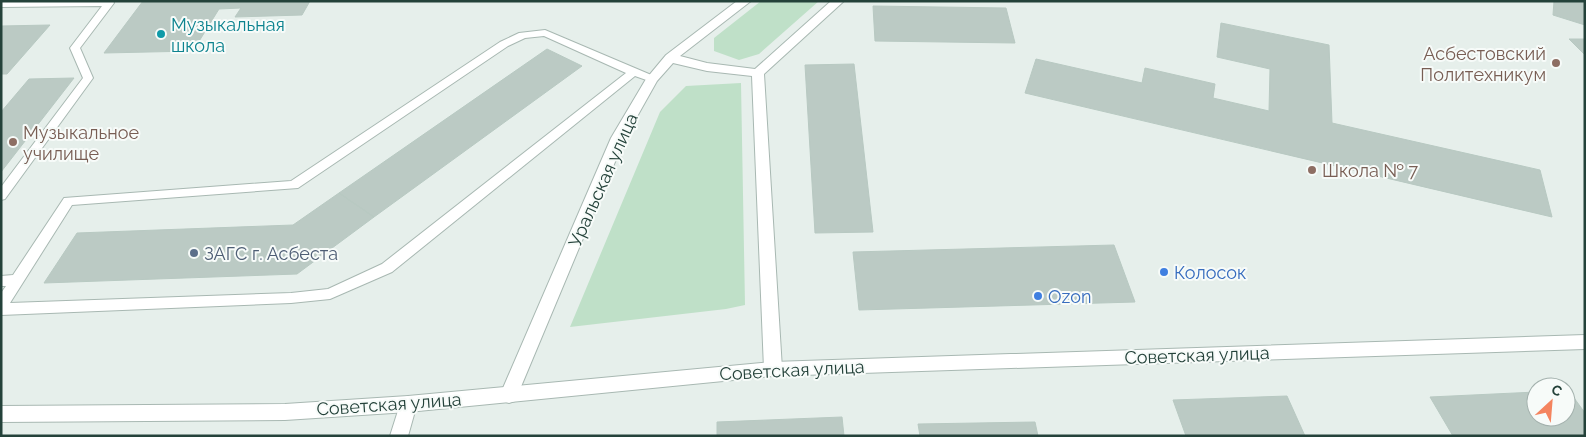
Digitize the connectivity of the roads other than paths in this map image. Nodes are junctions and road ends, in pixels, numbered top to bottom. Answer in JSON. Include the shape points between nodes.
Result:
{"nodes":[{"id":1,"x":745,"y":1,"type":"edge"},
{"id":2,"x":838,"y":1,"type":"edge"},
{"id":3,"x":1,"y":4,"type":"edge"},
{"id":4,"x":670,"y":58,"type":"junction"},
{"id":5,"x":634,"y":72,"type":"junction"},
{"id":6,"x":758,"y":74,"type":"junction"},
{"id":7,"x":652,"y":78,"type":"junction"},
{"id":8,"x":1,"y":196,"type":"edge"},
{"id":9,"x":17,"y":280,"type":"junction"},
{"id":10,"x":1,"y":281,"type":"edge"},
{"id":11,"x":1,"y":305,"type":"edge"},
{"id":12,"x":1,"y":309,"type":"edge"},
{"id":13,"x":1585,"y":342,"type":"edge"},
{"id":14,"x":772,"y":369,"type":"junction"},
{"id":15,"x":509,"y":395,"type":"junction"},
{"id":16,"x":408,"y":404,"type":"junction"},
{"id":17,"x":1,"y":414,"type":"edge"},
{"id":18,"x":399,"y":436,"type":"edge"}],
"edges":[{"from":1,"to":4,"type":"street","name":"Уральская улица"},
{"from":2,"to":6,"type":"street"},
{"from":3,"to":8,"type":"lane","via":[[109,3],[75,48],[88,78]]},
{"from":4,"to":6,"type":"street"},
{"from":4,"to":7,"type":"street","name":"Уральская улица"},
{"from":5,"to":7,"type":"lane"},
{"from":5,"to":9,"type":"lane","via":[[545,33],[523,35],[504,44],[294,185],[68,200]]},
{"from":5,"to":12,"type":"lane","via":[[387,268],[330,294]]},
{"from":6,"to":14,"type":"street"},
{"from":7,"to":15,"type":"street","name":"Уральская улица","via":[[618,138]]},
{"from":9,"to":10,"type":"lane"},
{"from":9,"to":11,"type":"lane"},
{"from":13,"to":14,"type":"street","name":"Советская улица"},
{"from":14,"to":15,"type":"street","name":"Советская улица"},
{"from":15,"to":16,"type":"street","name":"Советская улица"},
{"from":16,"to":17,"type":"street","name":"Советская улица","via":[[284,412]]},
{"from":16,"to":18,"type":"street"}]}
